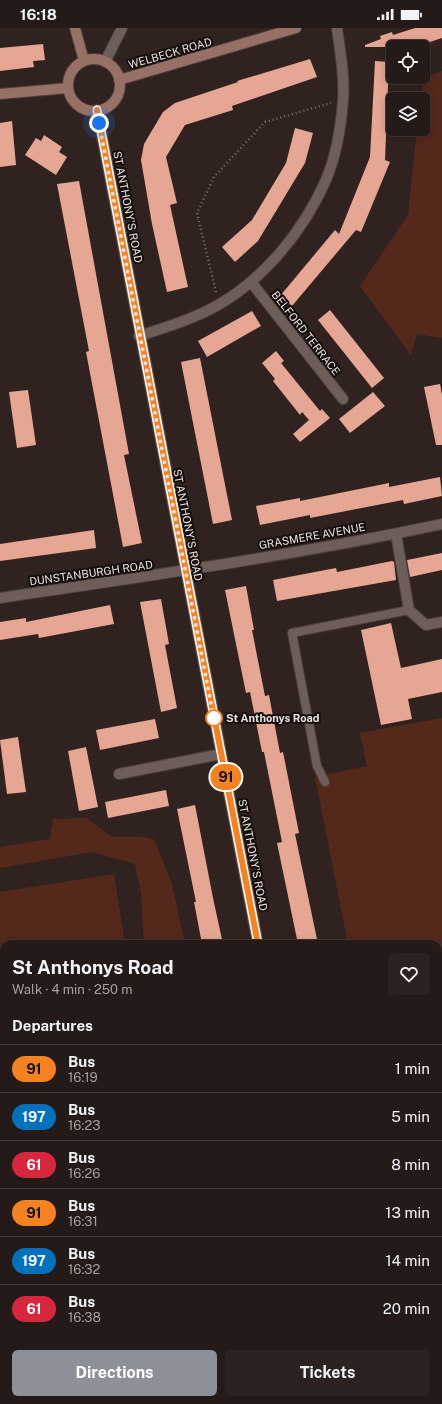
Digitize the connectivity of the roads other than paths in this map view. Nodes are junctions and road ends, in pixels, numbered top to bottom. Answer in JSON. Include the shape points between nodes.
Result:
{"nodes":[{"id":1,"x":76,"y":28,"type":"edge"},
{"id":2,"x":122,"y":28,"type":"edge"},
{"id":3,"x":296,"y":28,"type":"edge"},
{"id":4,"x":337,"y":28,"type":"edge"},
{"id":5,"x":84,"y":61,"type":"junction"},
{"id":6,"x":105,"y":62,"type":"junction"},
{"id":7,"x":119,"y":80,"type":"junction"},
{"id":8,"x":68,"y":88,"type":"junction"},
{"id":9,"x":0,"y":94,"type":"edge"},
{"id":10,"x":97,"y":110,"type":"junction"},
{"id":11,"x":251,"y":282,"type":"junction"},
{"id":12,"x":139,"y":336,"type":"junction"},
{"id":13,"x":343,"y":399,"type":"dead end"},
{"id":14,"x":442,"y":524,"type":"edge"},
{"id":15,"x":396,"y":534,"type":"junction"},
{"id":16,"x":185,"y":571,"type":"junction"},
{"id":17,"x":0,"y":598,"type":"edge"},
{"id":18,"x":409,"y":610,"type":"junction"},
{"id":19,"x":442,"y":622,"type":"edge"},
{"id":20,"x":221,"y":754,"type":"junction"},
{"id":21,"x":119,"y":774,"type":"dead end"},
{"id":22,"x":325,"y":782,"type":"dead end"},
{"id":23,"x":257,"y":940,"type":"edge"}],
"edges":[{"from":1,"to":5,"type":"street"},
{"from":2,"to":6,"type":"street"},
{"from":3,"to":7,"type":"street","name":"WELBECK ROAD"},
{"from":4,"to":11,"type":"street","via":[[343,99],[338,138],[326,179],[307,216],[286,245]]},
{"from":5,"to":6,"type":"street"},
{"from":5,"to":8,"type":"street","via":[[74,69],[68,81]]},
{"from":6,"to":7,"type":"street","via":[[114,69]]},
{"from":7,"to":10,"type":"street","via":[[118,92],[112,103]]},
{"from":8,"to":9,"type":"street"},
{"from":8,"to":10,"type":"street","via":[[78,105],[84,109]]},
{"from":10,"to":12,"type":"street","name":"ST ANTHONY'S ROAD"},
{"from":11,"to":12,"type":"street","via":[[219,305],[187,320]]},
{"from":11,"to":13,"type":"street","name":"BELFORD TERRACE"},
{"from":12,"to":16,"type":"street","name":"ST ANTHONY'S ROAD"},
{"from":14,"to":15,"type":"street","name":"GRASMERE AVENUE"},
{"from":15,"to":16,"type":"street","name":"GRASMERE AVENUE"},
{"from":15,"to":18,"type":"street"},
{"from":16,"to":17,"type":"street","name":"DUNSTANBURGH ROAD"},
{"from":16,"to":20,"type":"street","name":"ST ANTHONY'S ROAD"},
{"from":18,"to":19,"type":"street","via":[[426,626]]},
{"from":18,"to":22,"type":"lane","via":[[292,633],[317,766]]},
{"from":20,"to":21,"type":"street"},
{"from":20,"to":23,"type":"street","name":"ST ANTHONY'S ROAD"}]}
